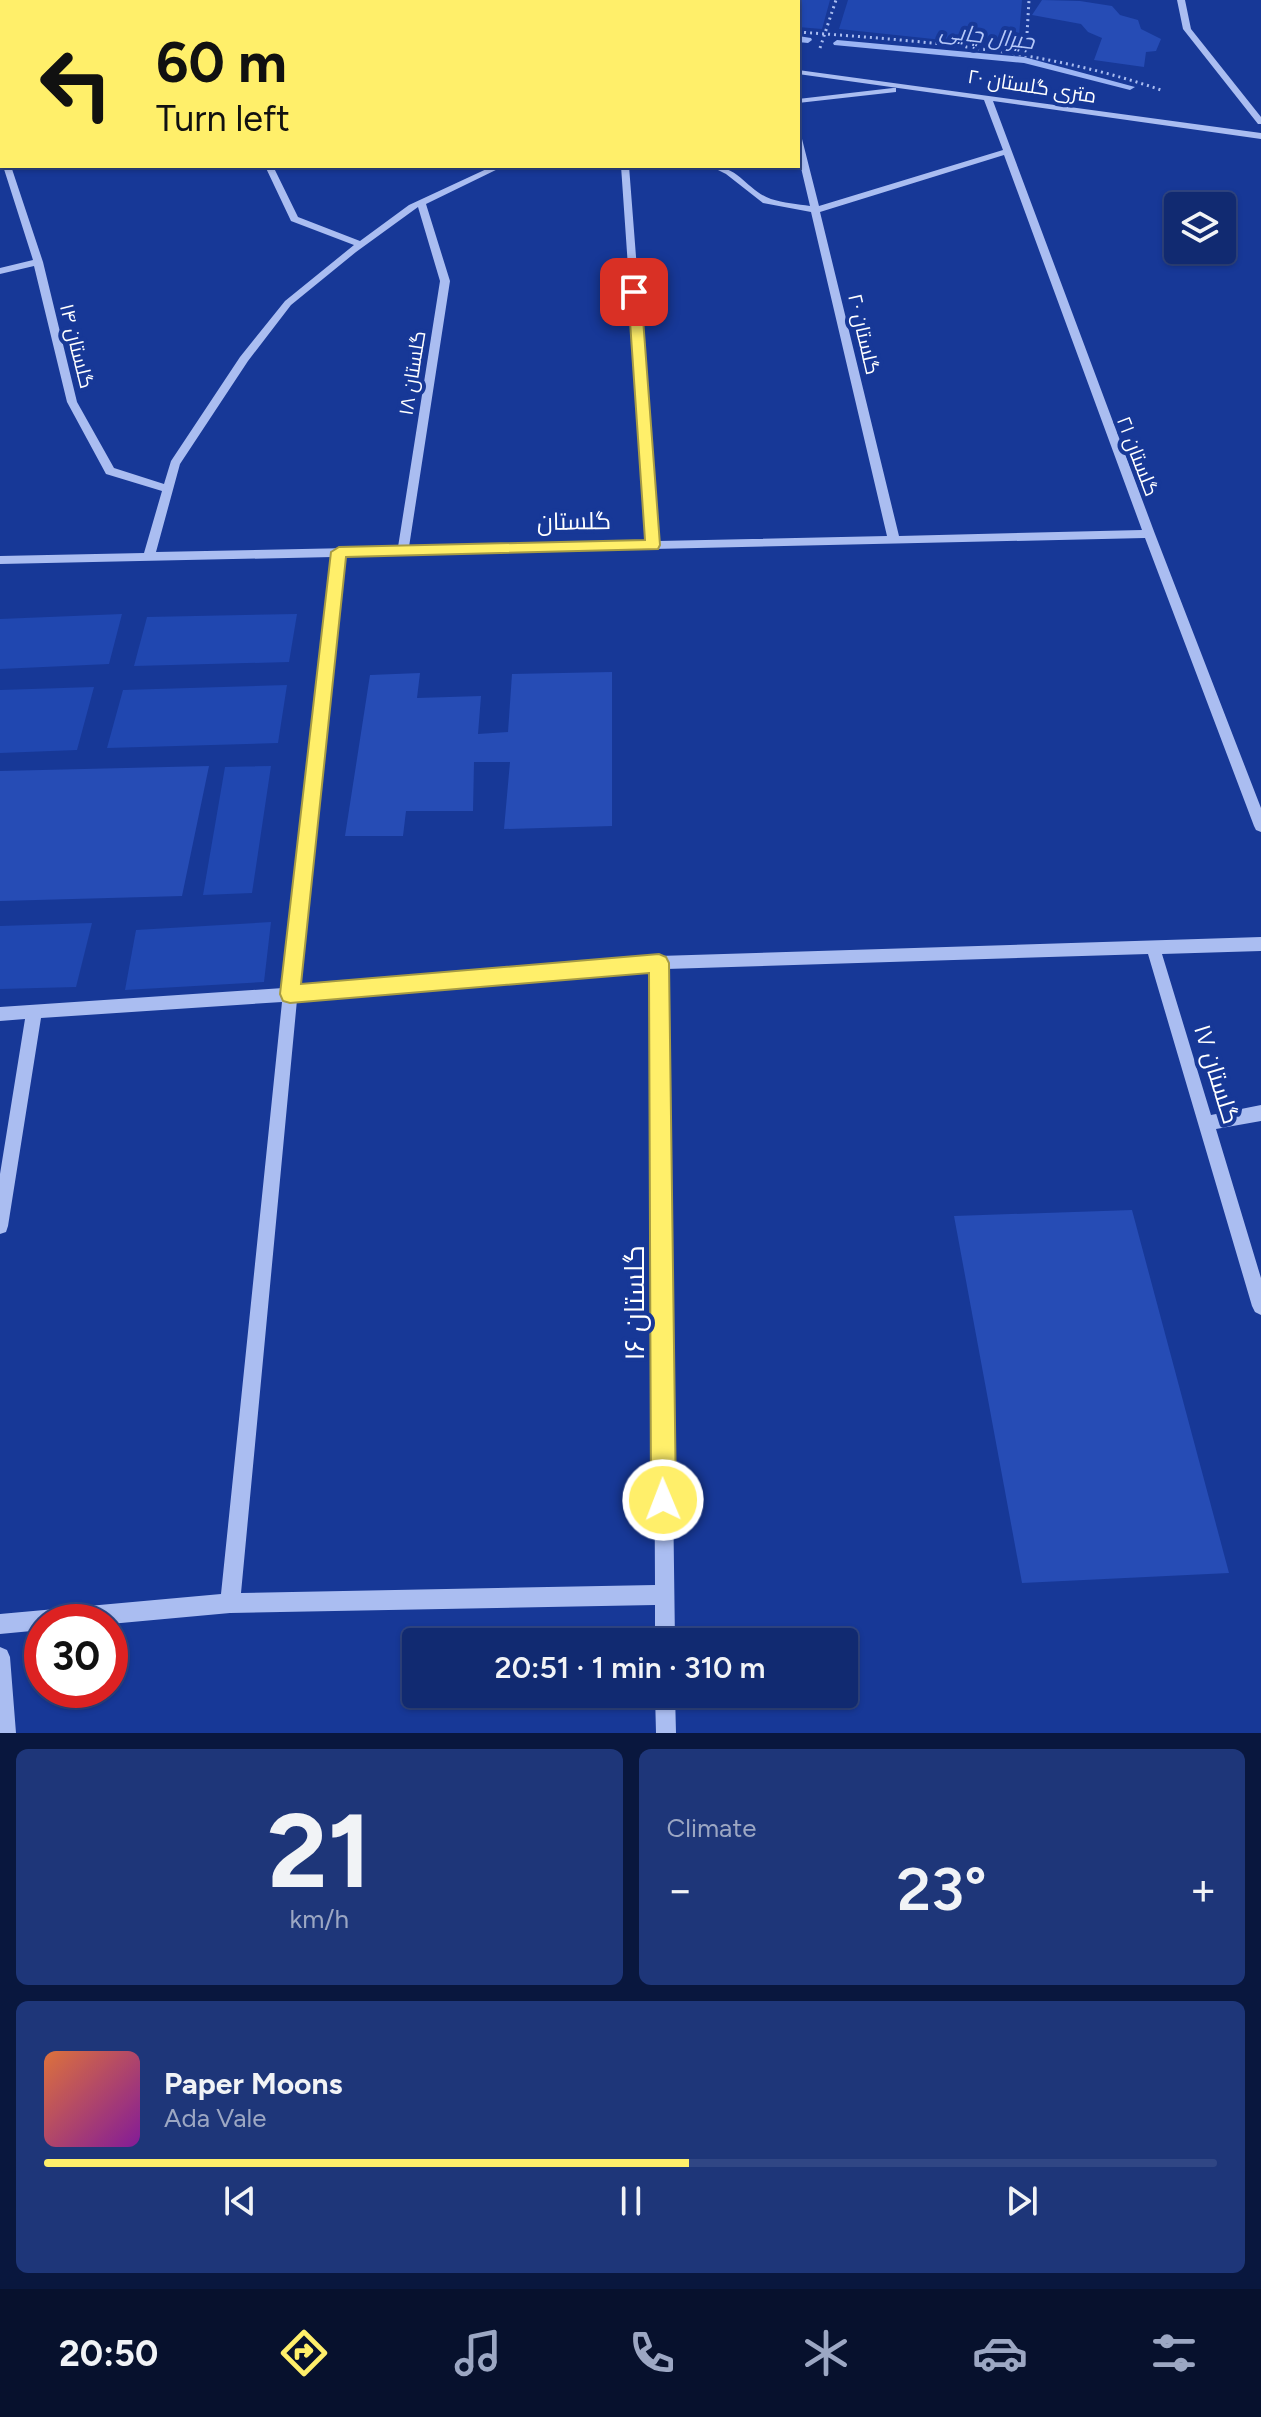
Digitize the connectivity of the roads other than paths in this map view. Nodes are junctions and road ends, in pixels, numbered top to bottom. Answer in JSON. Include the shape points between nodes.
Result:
{"nodes":[{"id":1,"x":1181,"y":0,"type":"edge"},
{"id":2,"x":800,"y":72,"type":"edge"},
{"id":3,"x":913,"y":87,"type":"junction"},
{"id":4,"x":987,"y":97,"type":"junction"},
{"id":5,"x":800,"y":101,"type":"edge"},
{"id":6,"x":1261,"y":122,"type":"edge"},
{"id":7,"x":1261,"y":136,"type":"edge"},
{"id":8,"x":800,"y":145,"type":"edge"},
{"id":9,"x":1006,"y":152,"type":"junction"},
{"id":10,"x":8,"y":168,"type":"edge"},
{"id":11,"x":270,"y":168,"type":"edge"},
{"id":12,"x":496,"y":168,"type":"edge"},
{"id":13,"x":625,"y":168,"type":"edge"},
{"id":14,"x":719,"y":168,"type":"edge"},
{"id":15,"x":421,"y":202,"type":"junction"},
{"id":16,"x":816,"y":210,"type":"junction"},
{"id":17,"x":361,"y":244,"type":"junction"},
{"id":18,"x":38,"y":262,"type":"junction"},
{"id":19,"x":0,"y":271,"type":"edge"},
{"id":20,"x":167,"y":489,"type":"junction"},
{"id":21,"x":1149,"y":534,"type":"junction"},
{"id":22,"x":894,"y":540,"type":"junction"},
{"id":23,"x":653,"y":545,"type":"junction"},
{"id":24,"x":403,"y":551,"type":"junction"},
{"id":25,"x":339,"y":552,"type":"junction"},
{"id":26,"x":149,"y":556,"type":"junction"},
{"id":27,"x":0,"y":560,"type":"edge"},
{"id":28,"x":1261,"y":826,"type":"edge"},
{"id":29,"x":1261,"y":944,"type":"edge"},
{"id":30,"x":1153,"y":948,"type":"junction"},
{"id":31,"x":659,"y":963,"type":"junction"},
{"id":32,"x":290,"y":994,"type":"junction"},
{"id":33,"x":34,"y":1012,"type":"junction"},
{"id":34,"x":0,"y":1014,"type":"edge"},
{"id":35,"x":1261,"y":1113,"type":"edge"},
{"id":36,"x":1208,"y":1123,"type":"junction"},
{"id":37,"x":0,"y":1226,"type":"edge"},
{"id":38,"x":1261,"y":1306,"type":"edge"},
{"id":39,"x":664,"y":1595,"type":"junction"},
{"id":40,"x":230,"y":1603,"type":"junction"},
{"id":41,"x":0,"y":1624,"type":"edge"},
{"id":42,"x":665,"y":1628,"type":"edge"},
{"id":43,"x":0,"y":1657,"type":"edge"},
{"id":44,"x":665,"y":1708,"type":"edge"},
{"id":45,"x":6,"y":1733,"type":"edge"},
{"id":46,"x":666,"y":1733,"type":"edge"}],
"edges":[{"from":1,"to":6,"type":"street","via":[[1187,29]]},
{"from":2,"to":3,"type":"street","name":"۲۰ متری گلستان"},
{"from":3,"to":4,"type":"street","name":"۲۰ متری گلستان"},
{"from":3,"to":5,"type":"street"},
{"from":4,"to":7,"type":"street","name":"۲۰ متری گلستان"},
{"from":4,"to":9,"type":"street","name":"گلستان ۲۱"},
{"from":8,"to":16,"type":"street","name":"گلستان ۲۰"},
{"from":9,"to":16,"type":"street"},
{"from":9,"to":21,"type":"street","name":"گلستان ۲۱"},
{"from":10,"to":18,"type":"street","name":"گلستان ۱۴"},
{"from":11,"to":17,"type":"street","via":[[294,219]]},
{"from":12,"to":15,"type":"street"},
{"from":13,"to":23,"type":"street"},
{"from":14,"to":16,"type":"street","via":[[766,201]]},
{"from":15,"to":17,"type":"street"},
{"from":15,"to":24,"type":"street","name":"گلستان ۱۸","via":[[445,281]]},
{"from":16,"to":22,"type":"street","name":"گلستان ۲۰"},
{"from":17,"to":20,"type":"street","via":[[288,303],[175,464]]},
{"from":18,"to":19,"type":"street"},
{"from":18,"to":20,"type":"street","name":"گلستان ۱۴","via":[[72,402],[110,471]]},
{"from":20,"to":26,"type":"street"},
{"from":21,"to":22,"type":"street","name":"گلستان"},
{"from":21,"to":28,"type":"street","name":"گلستان ۲۱"},
{"from":22,"to":23,"type":"street","name":"گلستان"},
{"from":23,"to":24,"type":"street","name":"گلستان"},
{"from":24,"to":25,"type":"street","name":"گلستان"},
{"from":25,"to":26,"type":"street","name":"گلستان"},
{"from":25,"to":32,"type":"street"},
{"from":26,"to":27,"type":"street","name":"گلستان"},
{"from":29,"to":30,"type":"street"},
{"from":30,"to":31,"type":"street"},
{"from":30,"to":36,"type":"street","name":"گلستان ۱۷"},
{"from":31,"to":32,"type":"street"},
{"from":31,"to":39,"type":"street","name":"گلستان ۱۶"},
{"from":32,"to":33,"type":"street"},
{"from":32,"to":40,"type":"street"},
{"from":33,"to":34,"type":"street"},
{"from":33,"to":37,"type":"street"},
{"from":35,"to":36,"type":"street"},
{"from":36,"to":38,"type":"street","name":"گلستان ۱۷"},
{"from":39,"to":40,"type":"street"},
{"from":39,"to":42,"type":"street","name":"گلستان ۱۶"},
{"from":40,"to":41,"type":"street"},
{"from":43,"to":45,"type":"street"},
{"from":44,"to":46,"type":"street"}]}
